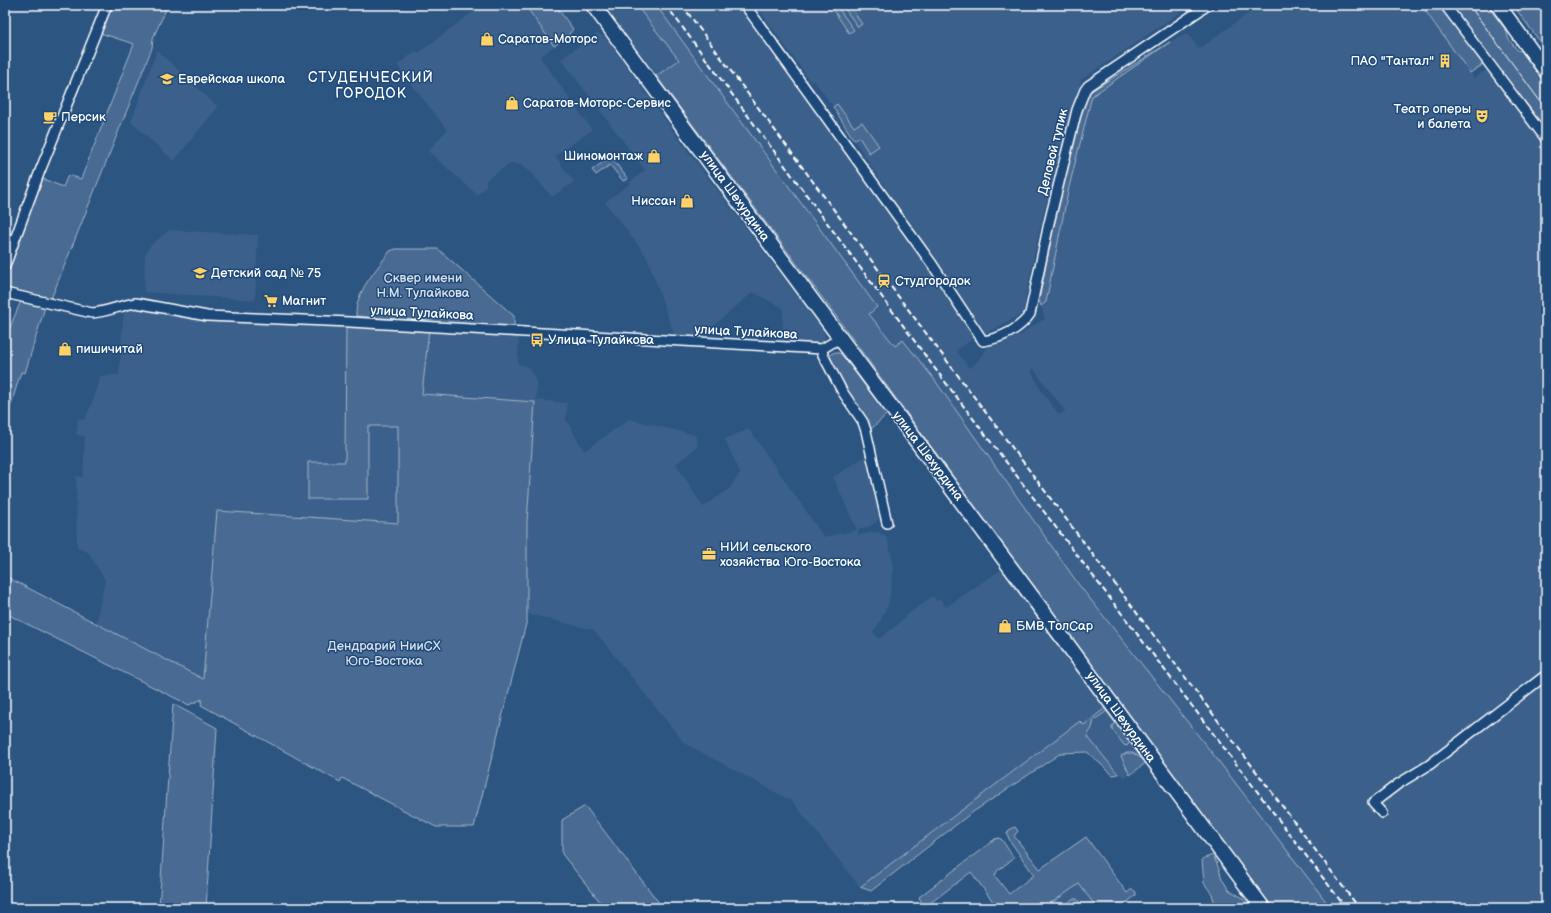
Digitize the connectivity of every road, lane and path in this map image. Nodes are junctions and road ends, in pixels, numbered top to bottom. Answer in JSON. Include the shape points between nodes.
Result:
{"nodes":[{"id":1,"x":107,"y":5,"type":"edge"},
{"id":2,"x":593,"y":5,"type":"edge"},
{"id":3,"x":744,"y":5,"type":"edge"},
{"id":4,"x":1208,"y":5,"type":"edge"},
{"id":5,"x":1445,"y":5,"type":"edge"},
{"id":6,"x":1498,"y":5,"type":"edge"},
{"id":7,"x":1542,"y":56,"type":"edge"},
{"id":8,"x":1546,"y":71,"type":"edge"},
{"id":9,"x":1546,"y":139,"type":"edge"},
{"id":10,"x":5,"y":266,"type":"edge"},
{"id":11,"x":5,"y":293,"type":"edge"},
{"id":12,"x":840,"y":338,"type":"junction"},
{"id":13,"x":822,"y":349,"type":"junction"},
{"id":14,"x":887,"y":523,"type":"dead end"},
{"id":15,"x":1546,"y":675,"type":"edge"},
{"id":16,"x":1382,"y":813,"type":"dead end"},
{"id":17,"x":1263,"y":908,"type":"edge"}],
"edges":[{"from":1,"to":10,"type":"street"},
{"from":2,"to":12,"type":"main road","name":"улица Шехурдина"},
{"from":3,"to":4,"type":"street","name":"Деловой тупик","via":[[984,340],[994,339],[1016,329],[1030,314],[1077,110],[1088,86]]},
{"from":5,"to":9,"type":"street"},
{"from":6,"to":7,"type":"main road"},
{"from":7,"to":8,"type":"main road"},
{"from":11,"to":13,"type":"street","name":"улица Тулайкова","via":[[92,313],[103,313],[125,304],[136,303],[207,316]]},
{"from":12,"to":13,"type":"street"},
{"from":12,"to":17,"type":"main road","name":"улица Шехурдина"},
{"from":13,"to":14,"type":"street","via":[[822,355],[842,391],[863,422]]},
{"from":15,"to":16,"type":"street","via":[[1429,765],[1373,804]]}]}
